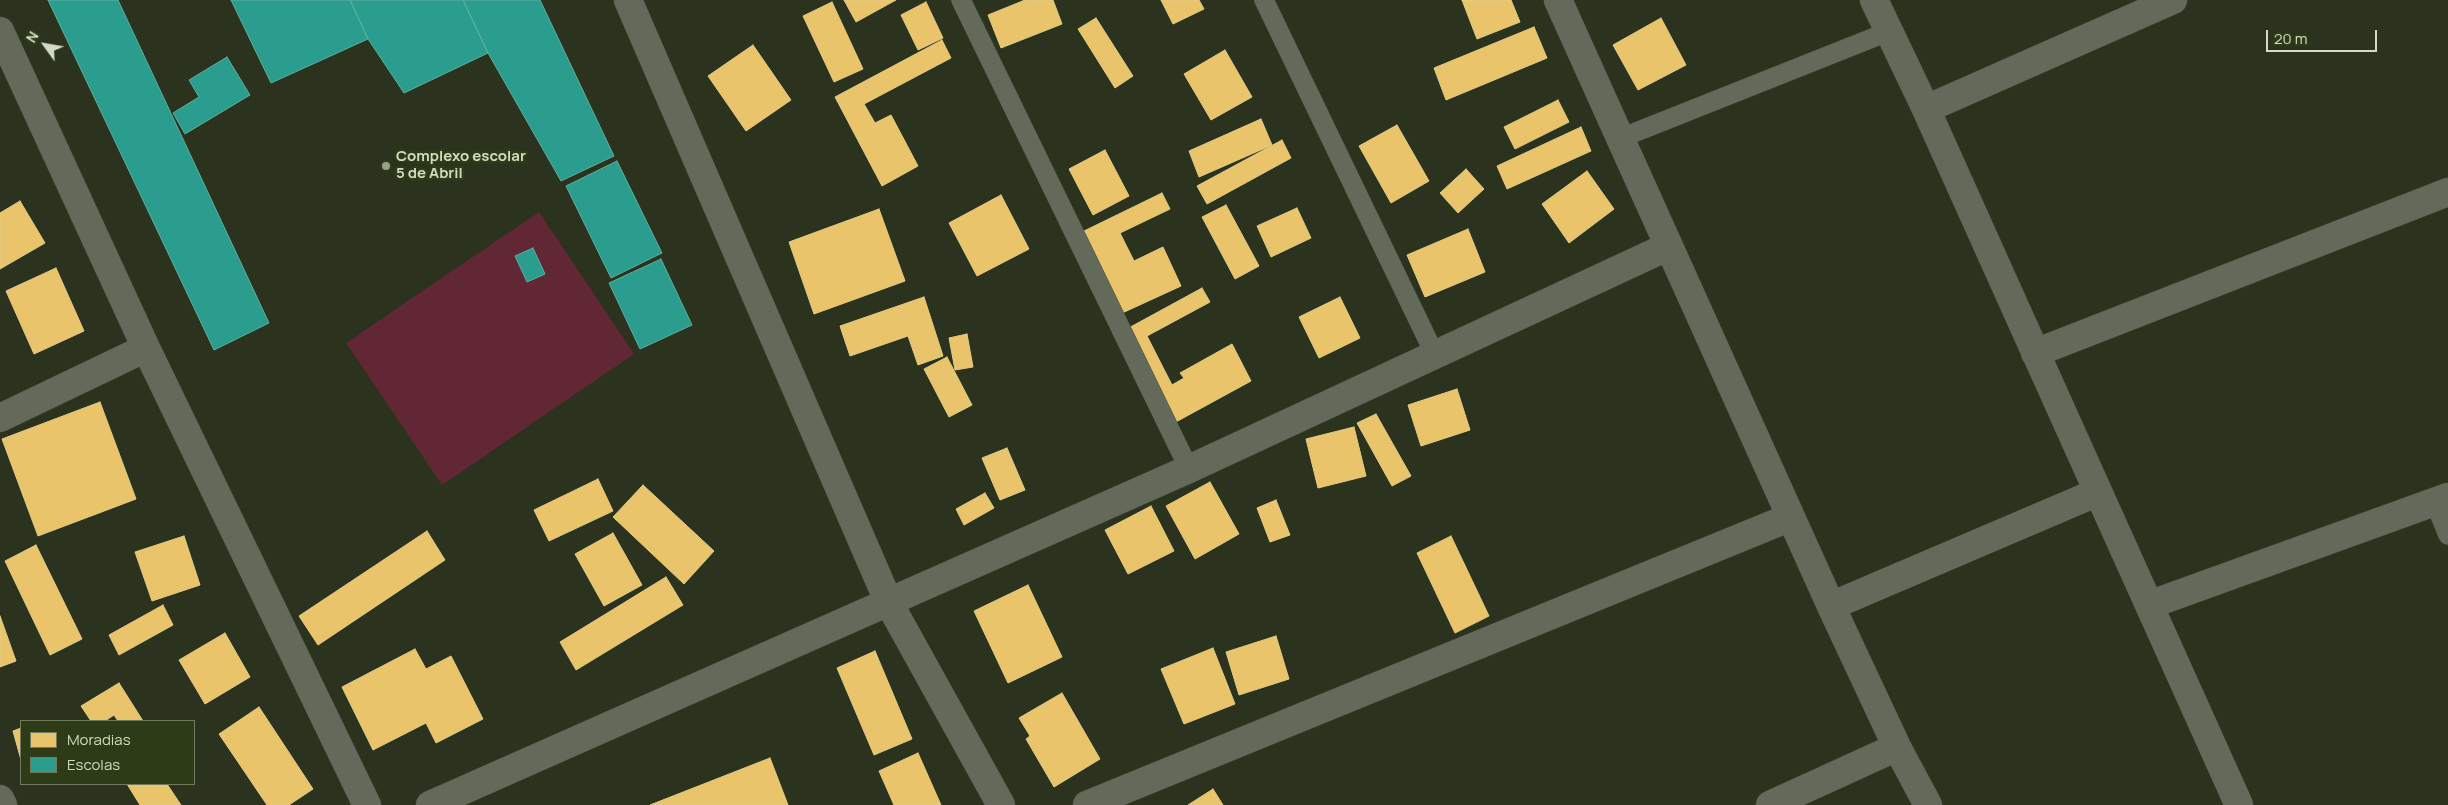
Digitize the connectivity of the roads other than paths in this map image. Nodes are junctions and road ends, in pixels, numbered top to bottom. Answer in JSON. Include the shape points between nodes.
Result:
{"nodes":[{"id":1,"x":628,"y":0,"type":"edge"},
{"id":2,"x":961,"y":0,"type":"edge"},
{"id":3,"x":1264,"y":0,"type":"edge"},
{"id":4,"x":1558,"y":0,"type":"edge"},
{"id":5,"x":1874,"y":0,"type":"edge"},
{"id":6,"x":2173,"y":0,"type":"edge"},
{"id":7,"x":0,"y":31,"type":"edge"},
{"id":8,"x":1890,"y":31,"type":"junction"},
{"id":9,"x":1926,"y":110,"type":"junction"},
{"id":10,"x":1621,"y":138,"type":"junction"},
{"id":11,"x":2448,"y":192,"type":"edge"},
{"id":12,"x":1669,"y":246,"type":"junction"},
{"id":13,"x":146,"y":348,"type":"junction"},
{"id":14,"x":2035,"y":353,"type":"junction"},
{"id":15,"x":1435,"y":355,"type":"junction"},
{"id":16,"x":0,"y":418,"type":"edge"},
{"id":17,"x":1189,"y":469,"type":"junction"},
{"id":18,"x":2098,"y":492,"type":"junction"},
{"id":19,"x":2441,"y":500,"type":"edge"},
{"id":20,"x":1791,"y":517,"type":"junction"},
{"id":21,"x":2448,"y":535,"type":"edge"},
{"id":22,"x":889,"y":603,"type":"junction"},
{"id":23,"x":2149,"y":605,"type":"junction"},
{"id":24,"x":1831,"y":606,"type":"junction"},
{"id":25,"x":1898,"y":747,"type":"junction"},
{"id":26,"x":0,"y":799,"type":"edge"},
{"id":27,"x":3,"y":805,"type":"edge"},
{"id":28,"x":367,"y":805,"type":"edge"},
{"id":29,"x":430,"y":805,"type":"edge"},
{"id":30,"x":1001,"y":805,"type":"edge"},
{"id":31,"x":1088,"y":805,"type":"edge"},
{"id":32,"x":1770,"y":805,"type":"edge"},
{"id":33,"x":1928,"y":805,"type":"edge"},
{"id":34,"x":2239,"y":805,"type":"edge"}],
"edges":[{"from":1,"to":22,"type":"street"},
{"from":2,"to":17,"type":"lane"},
{"from":3,"to":15,"type":"lane"},
{"from":4,"to":10,"type":"street"},
{"from":5,"to":8,"type":"street"},
{"from":6,"to":9,"type":"street"},
{"from":7,"to":13,"type":"street"},
{"from":8,"to":9,"type":"street"},
{"from":8,"to":10,"type":"lane"},
{"from":9,"to":14,"type":"street"},
{"from":10,"to":12,"type":"street"},
{"from":11,"to":14,"type":"street"},
{"from":12,"to":15,"type":"street"},
{"from":12,"to":20,"type":"street"},
{"from":13,"to":16,"type":"street"},
{"from":13,"to":28,"type":"street"},
{"from":14,"to":18,"type":"street"},
{"from":15,"to":17,"type":"street"},
{"from":17,"to":22,"type":"street"},
{"from":18,"to":23,"type":"street"},
{"from":18,"to":24,"type":"street"},
{"from":19,"to":21,"type":"lane"},
{"from":19,"to":23,"type":"street"},
{"from":20,"to":24,"type":"street"},
{"from":20,"to":31,"type":"street"},
{"from":22,"to":29,"type":"street"},
{"from":22,"to":30,"type":"street"},
{"from":23,"to":34,"type":"street"},
{"from":24,"to":25,"type":"street"},
{"from":25,"to":32,"type":"street"},
{"from":25,"to":33,"type":"street"},
{"from":26,"to":27,"type":"street"}]}
